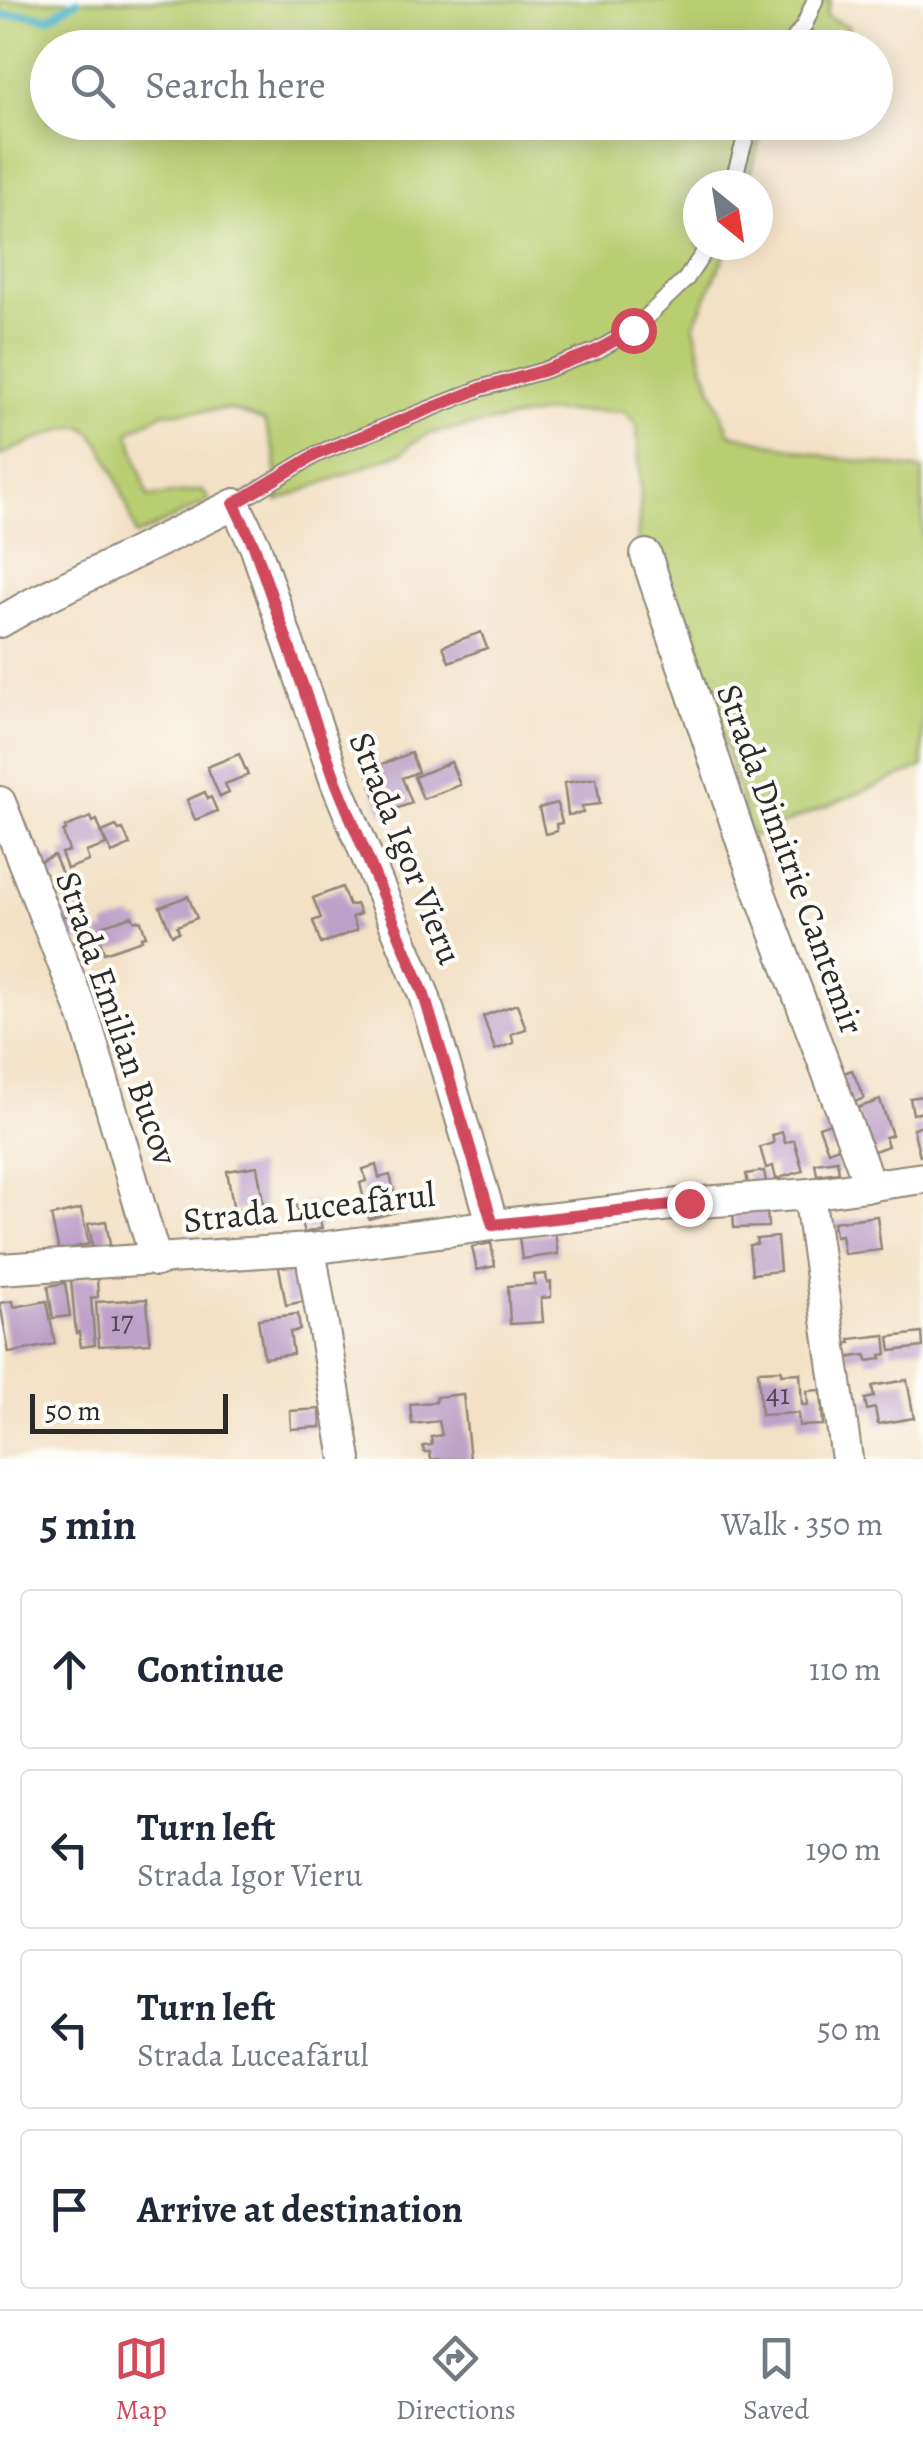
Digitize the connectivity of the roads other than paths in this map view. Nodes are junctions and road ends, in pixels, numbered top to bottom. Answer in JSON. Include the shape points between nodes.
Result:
{"nodes":[{"id":1,"x":815,"y":0,"type":"edge"},
{"id":2,"x":801,"y":30,"type":"edge"},
{"id":3,"x":745,"y":140,"type":"edge"},
{"id":4,"x":736,"y":170,"type":"edge"},
{"id":5,"x":699,"y":260,"type":"edge"},
{"id":6,"x":234,"y":504,"type":"junction"},
{"id":7,"x":646,"y":556,"type":"dead end"},
{"id":8,"x":0,"y":622,"type":"edge"},
{"id":9,"x":0,"y":802,"type":"edge"},
{"id":10,"x":923,"y":1178,"type":"edge"},
{"id":11,"x":870,"y":1186,"type":"junction"},
{"id":12,"x":809,"y":1194,"type":"junction"},
{"id":13,"x":493,"y":1225,"type":"junction"},
{"id":14,"x":310,"y":1249,"type":"junction"},
{"id":15,"x":156,"y":1261,"type":"junction"},
{"id":16,"x":0,"y":1269,"type":"edge"},
{"id":17,"x":346,"y":1459,"type":"edge"},
{"id":18,"x":847,"y":1459,"type":"edge"}],
"edges":[{"from":1,"to":2,"type":"lane"},
{"from":3,"to":4,"type":"lane"},
{"from":5,"to":6,"type":"lane","via":[[633,330],[596,351],[317,454]]},
{"from":6,"to":8,"type":"street"},
{"from":6,"to":13,"type":"street","name":"Strada Igor Vieru","via":[[336,782],[424,995]]},
{"from":7,"to":11,"type":"street","name":"Strada Dimitrie Cantemir","via":[[751,870]]},
{"from":9,"to":15,"type":"street","name":"Strada Emilian Bucov","via":[[84,1019]]},
{"from":10,"to":11,"type":"street","name":"Strada Luceafărul"},
{"from":11,"to":12,"type":"street","name":"Strada Luceafărul"},
{"from":12,"to":13,"type":"street","name":"Strada Luceafărul"},
{"from":12,"to":18,"type":"street"},
{"from":13,"to":14,"type":"street","name":"Strada Luceafărul"},
{"from":14,"to":15,"type":"street","name":"Strada Luceafărul"},
{"from":14,"to":17,"type":"street"},
{"from":15,"to":16,"type":"street","name":"Strada Luceafărul"}]}
